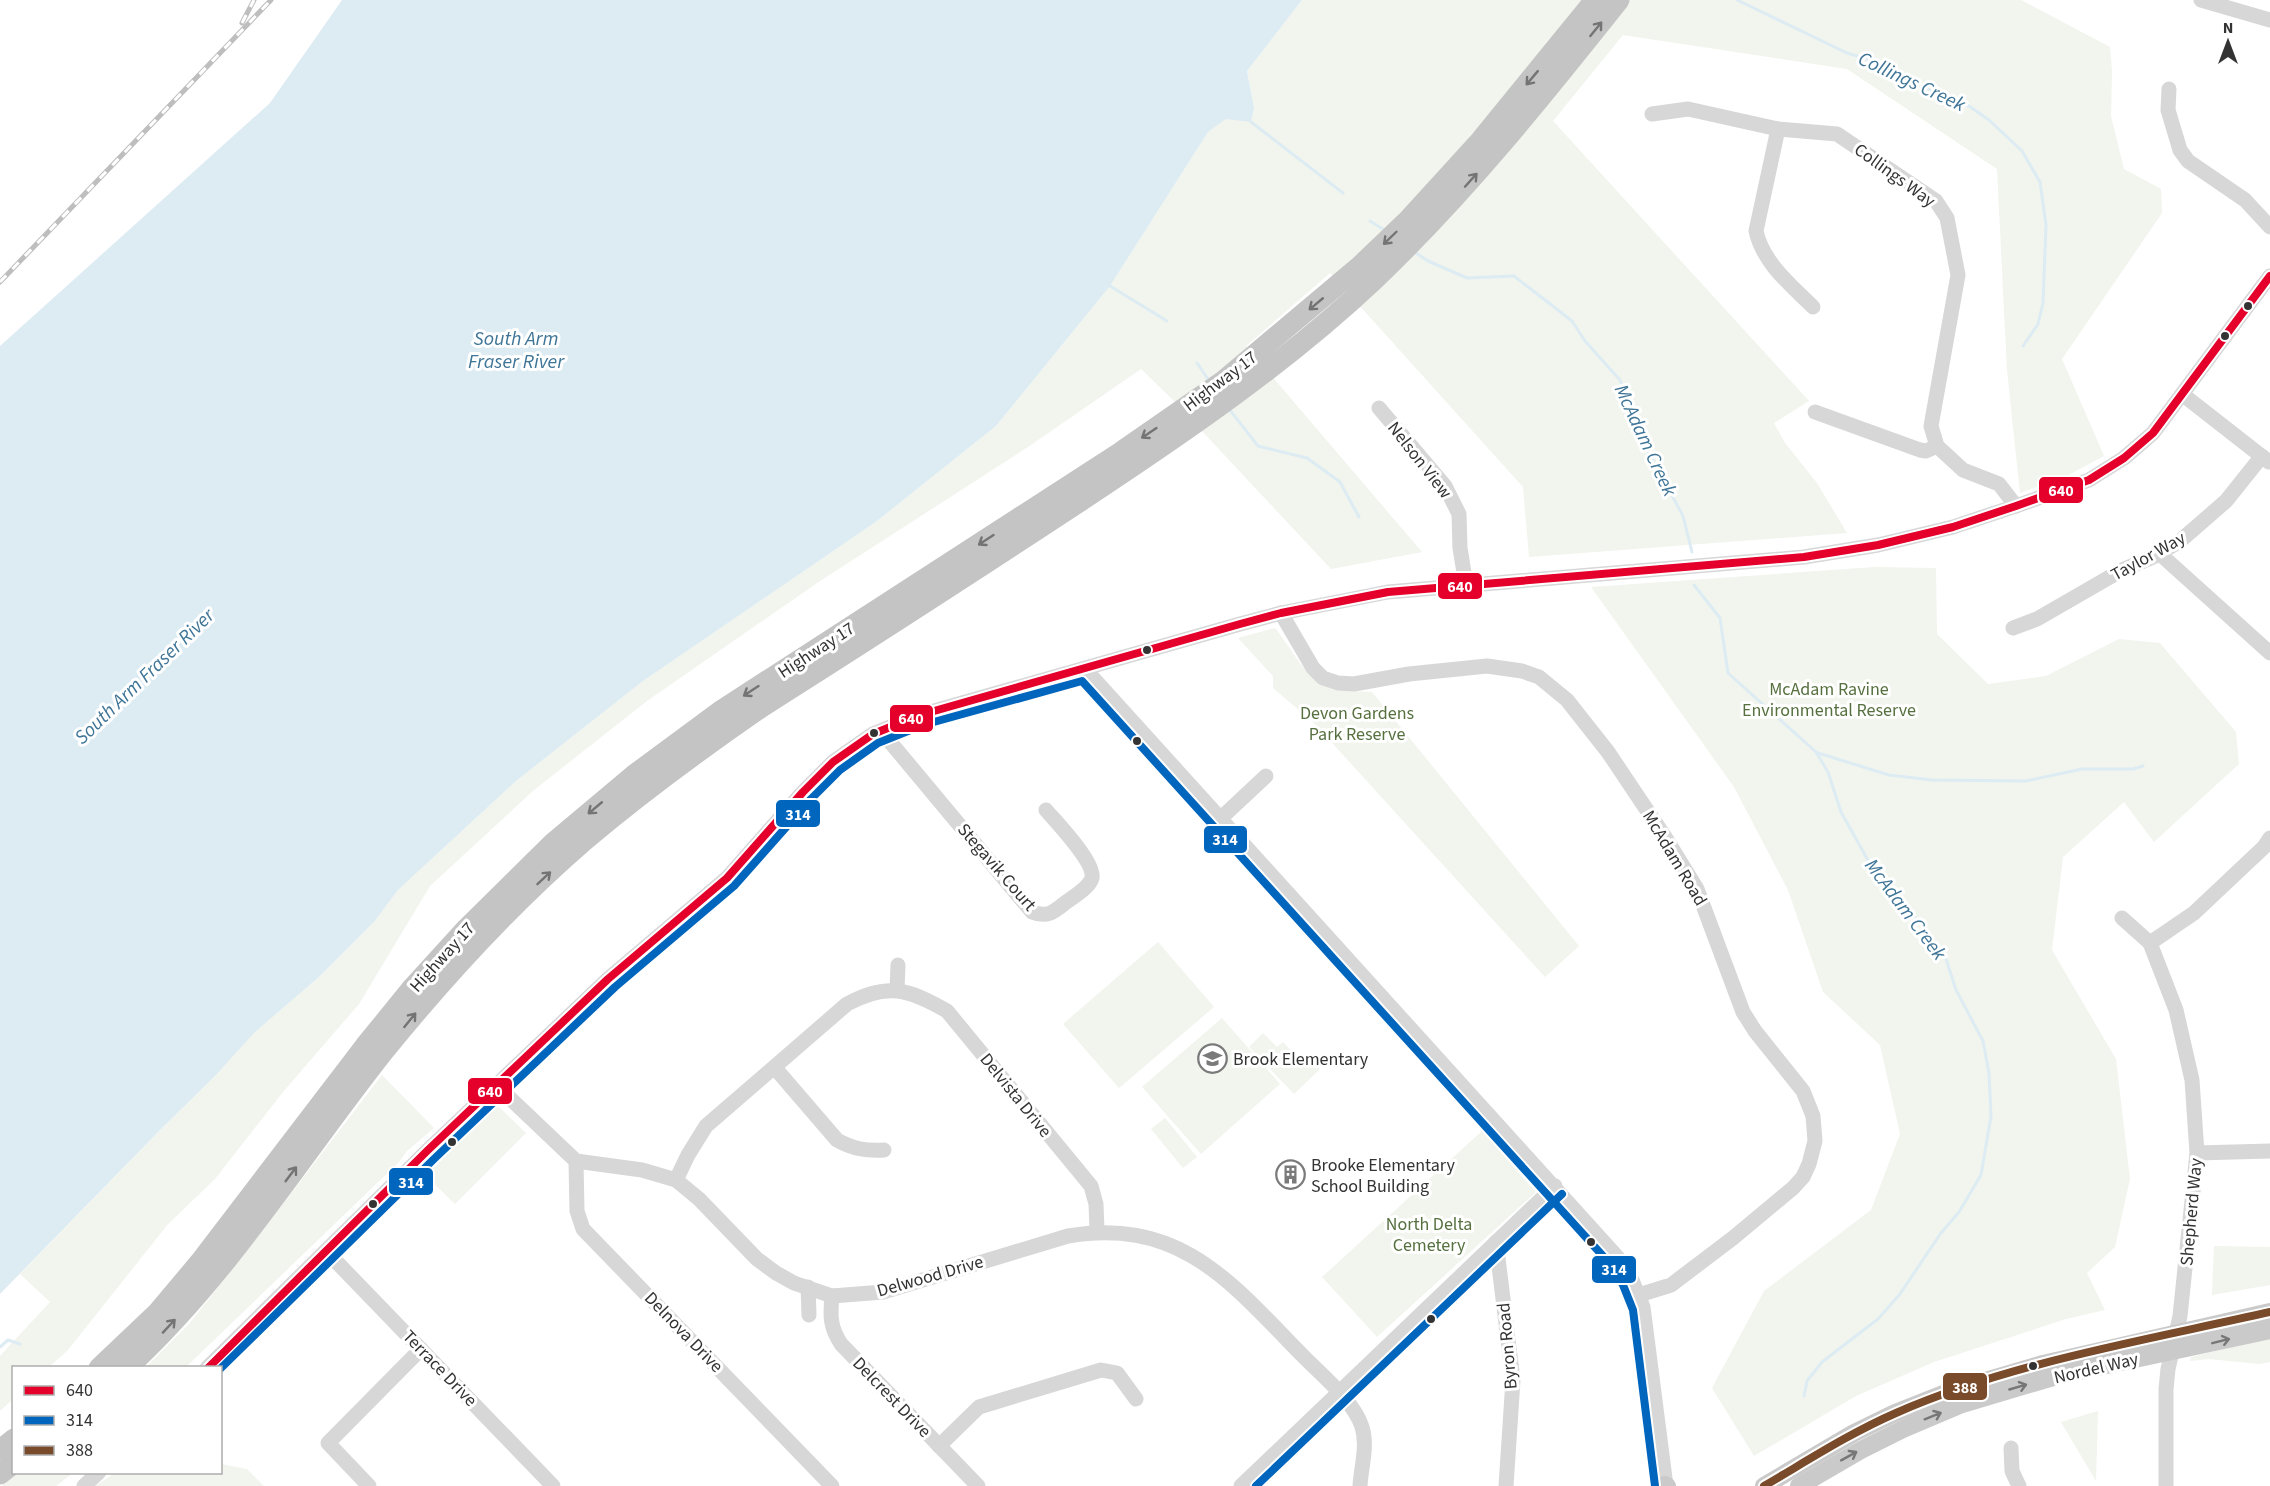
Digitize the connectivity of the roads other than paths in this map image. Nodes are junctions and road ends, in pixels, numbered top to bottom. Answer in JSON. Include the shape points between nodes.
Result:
{"nodes":[{"id":1,"x":1595,"y":0,"type":"edge"},
{"id":2,"x":1619,"y":0,"type":"edge"},
{"id":3,"x":2201,"y":0,"type":"edge"},
{"id":4,"x":2270,"y":20,"type":"edge"},
{"id":5,"x":2169,"y":90,"type":"dead end"},
{"id":6,"x":1653,"y":114,"type":"dead end"},
{"id":7,"x":1778,"y":129,"type":"junction"},
{"id":8,"x":1425,"y":216,"type":"junction"},
{"id":9,"x":2270,"y":227,"type":"edge"},
{"id":10,"x":2270,"y":276,"type":"edge"},
{"id":11,"x":1813,"y":308,"type":"dead end"},
{"id":12,"x":2182,"y":394,"type":"junction"},
{"id":13,"x":1205,"y":405,"type":"junction"},
{"id":14,"x":1379,"y":408,"type":"dead end"},
{"id":15,"x":1815,"y":412,"type":"dead end"},
{"id":16,"x":1937,"y":446,"type":"junction"},
{"id":17,"x":2266,"y":460,"type":"edge"},
{"id":18,"x":2016,"y":506,"type":"junction"},
{"id":19,"x":2160,"y":554,"type":"junction"},
{"id":20,"x":1466,"y":585,"type":"junction"},
{"id":21,"x":1281,"y":613,"type":"junction"},
{"id":22,"x":2013,"y":628,"type":"dead end"},
{"id":23,"x":2270,"y":652,"type":"edge"},
{"id":24,"x":1085,"y":669,"type":"junction"},
{"id":25,"x":881,"y":731,"type":"junction"},
{"id":26,"x":1266,"y":776,"type":"dead end"},
{"id":27,"x":1046,"y":810,"type":"dead end"},
{"id":28,"x":1220,"y":819,"type":"junction"},
{"id":29,"x":2270,"y":838,"type":"edge"},
{"id":30,"x":2122,"y":918,"type":"dead end"},
{"id":31,"x":2150,"y":943,"type":"junction"},
{"id":32,"x":898,"y":965,"type":"dead end"},
{"id":33,"x":897,"y":990,"type":"junction"},
{"id":34,"x":775,"y":1068,"type":"junction"},
{"id":35,"x":496,"y":1086,"type":"junction"},
{"id":36,"x":884,"y":1150,"type":"dead end"},
{"id":37,"x":2270,"y":1151,"type":"edge"},
{"id":38,"x":2197,"y":1153,"type":"junction"},
{"id":39,"x":576,"y":1161,"type":"junction"},
{"id":40,"x":676,"y":1180,"type":"junction"},
{"id":41,"x":1555,"y":1186,"type":"junction"},
{"id":42,"x":1097,"y":1231,"type":"junction"},
{"id":43,"x":1496,"y":1242,"type":"junction"},
{"id":44,"x":326,"y":1251,"type":"junction"},
{"id":45,"x":808,"y":1287,"type":"junction"},
{"id":46,"x":1639,"y":1295,"type":"junction"},
{"id":47,"x":832,"y":1296,"type":"junction"},
{"id":48,"x":2270,"y":1312,"type":"edge"},
{"id":49,"x":809,"y":1315,"type":"dead end"},
{"id":50,"x":2270,"y":1330,"type":"edge"},
{"id":51,"x":2174,"y":1343,"type":"junction"},
{"id":52,"x":421,"y":1349,"type":"junction"},
{"id":53,"x":101,"y":1366,"type":"edge"},
{"id":54,"x":130,"y":1366,"type":"edge"},
{"id":55,"x":209,"y":1366,"type":"edge"},
{"id":56,"x":1339,"y":1393,"type":"junction"},
{"id":57,"x":1136,"y":1399,"type":"dead end"},
{"id":58,"x":12,"y":1441,"type":"edge"},
{"id":59,"x":939,"y":1446,"type":"junction"},
{"id":60,"x":2011,"y":1448,"type":"dead end"},
{"id":61,"x":0,"y":1450,"type":"edge"},
{"id":62,"x":12,"y":1465,"type":"edge"},
{"id":63,"x":0,"y":1474,"type":"edge"},
{"id":64,"x":98,"y":1474,"type":"edge"},
{"id":65,"x":84,"y":1486,"type":"edge"},
{"id":66,"x":369,"y":1486,"type":"edge"},
{"id":67,"x":553,"y":1486,"type":"edge"},
{"id":68,"x":832,"y":1486,"type":"edge"},
{"id":69,"x":978,"y":1486,"type":"edge"},
{"id":70,"x":1241,"y":1486,"type":"edge"},
{"id":71,"x":1360,"y":1486,"type":"edge"},
{"id":72,"x":1506,"y":1486,"type":"edge"},
{"id":73,"x":1666,"y":1486,"type":"edge"},
{"id":74,"x":1764,"y":1486,"type":"edge"},
{"id":75,"x":1798,"y":1486,"type":"edge"},
{"id":76,"x":2019,"y":1486,"type":"edge"},
{"id":77,"x":2166,"y":1486,"type":"edge"}],
"edges":[{"from":1,"to":8,"type":"highway","name":"Highway 17","one_way":true},
{"from":8,"to":2,"type":"highway","name":"Highway 17","one_way":true,"via":[[1498,150]]},
{"from":3,"to":4,"type":"street"},
{"from":5,"to":9,"type":"street","via":[[2168,110],[2180,150],[2188,162],[2245,200]]},
{"from":6,"to":7,"type":"street","name":"Collings Way","via":[[1688,109]]},
{"from":7,"to":11,"type":"street","via":[[1756,231],[1765,256]]},
{"from":7,"to":16,"type":"street","name":"Collings Way","via":[[1838,134],[1936,201],[1947,218],[1958,275],[1931,426]]},
{"from":8,"to":13,"type":"highway","name":"Highway 17","via":[[1298,346]]},
{"from":10,"to":12,"type":"street"},
{"from":12,"to":17,"type":"street"},
{"from":12,"to":18,"type":"street","via":[[2153,433],[2124,458],[2089,480]]},
{"from":13,"to":53,"type":"highway","name":"Highway 17","one_way":true,"via":[[1121,452],[722,710],[634,775],[553,843],[471,923],[413,987],[200,1262],[158,1312]]},
{"from":54,"to":13,"type":"highway","name":"Highway 17","one_way":true,"via":[[213,1276],[428,999],[517,903],[583,842],[753,712],[1008,549]]},
{"from":14,"to":20,"type":"street","name":"Nelson View","via":[[1450,495],[1459,514]]},
{"from":15,"to":16,"type":"street","via":[[1920,450]]},
{"from":16,"to":18,"type":"street","via":[[1963,470],[1999,484]]},
{"from":17,"to":19,"type":"street","name":"Taylor Way","via":[[2221,507],[2181,542]]},
{"from":18,"to":20,"type":"street","via":[[1953,527],[1804,557]]},
{"from":19,"to":22,"type":"street","name":"Taylor Way"},
{"from":19,"to":23,"type":"street"},
{"from":20,"to":21,"type":"street","via":[[1388,592]]},
{"from":21,"to":24,"type":"street"},
{"from":21,"to":46,"type":"street","name":"McAdam Road","via":[[1313,668],[1323,678],[1338,683],[1487,666],[1539,677],[1567,700],[1608,752],[1697,889],[1743,1012],[1803,1091],[1813,1116],[1815,1141],[1803,1177],[1793,1188],[1671,1285]]},
{"from":24,"to":25,"type":"street","via":[[920,715]]},
{"from":24,"to":28,"type":"street"},
{"from":25,"to":27,"type":"street","name":"Stegavik Court","via":[[1032,912],[1040,915],[1054,912],[1088,885],[1092,877],[1088,862]]},
{"from":25,"to":35,"type":"street","via":[[833,762],[727,878],[608,979]]},
{"from":26,"to":28,"type":"street"},
{"from":28,"to":41,"type":"street"},
{"from":29,"to":31,"type":"street","via":[[2194,913]]},
{"from":30,"to":31,"type":"street","name":"Shepherd Way"},
{"from":31,"to":38,"type":"street","name":"Shepherd Way","via":[[2176,1010],[2192,1080]]},
{"from":32,"to":33,"type":"street"},
{"from":33,"to":34,"type":"street","name":"Delvista Drive","via":[[874,992],[847,1004]]},
{"from":33,"to":42,"type":"street","name":"Delvista Drive","via":[[924,998],[947,1011],[1091,1186]]},
{"from":34,"to":36,"type":"street","via":[[837,1140],[863,1151]]},
{"from":34,"to":40,"type":"street","name":"Delvista Drive","via":[[706,1126]]},
{"from":35,"to":39,"type":"street"},
{"from":35,"to":44,"type":"street"},
{"from":37,"to":38,"type":"street"},
{"from":38,"to":51,"type":"street","name":"Shepherd Way"},
{"from":39,"to":40,"type":"street","name":"Delwood Drive","via":[[642,1170]]},
{"from":39,"to":68,"type":"street","name":"Delnova Drive","via":[[578,1211],[584,1229]]},
{"from":40,"to":45,"type":"street","name":"Delwood Drive","via":[[757,1259],[776,1273]]},
{"from":41,"to":43,"type":"street"},
{"from":41,"to":46,"type":"street","via":[[1620,1260]]},
{"from":42,"to":47,"type":"street","name":"Delwood Drive","via":[[1068,1236],[883,1292]]},
{"from":42,"to":56,"type":"street","name":"Delwood Drive","via":[[1147,1237],[1172,1245],[1213,1268]]},
{"from":43,"to":56,"type":"street"},
{"from":43,"to":72,"type":"street","name":"Byron Road","via":[[1513,1380]]},
{"from":44,"to":52,"type":"street","name":"Terrace Drive"},
{"from":44,"to":55,"type":"street"},
{"from":45,"to":47,"type":"street","name":"Delwood Drive"},
{"from":45,"to":49,"type":"street"},
{"from":46,"to":73,"type":"street"},
{"from":47,"to":59,"type":"street","name":"Delcrest Drive","via":[[833,1331],[841,1344]]},
{"from":48,"to":51,"type":"main road","name":"Nordel Way"},
{"from":51,"to":50,"type":"main road","name":"Nordel Way","one_way":true},
{"from":51,"to":74,"type":"main road","name":"Nordel Way","via":[[2020,1369],[1923,1401],[1822,1450]]},
{"from":75,"to":51,"type":"main road","name":"Nordel Way","one_way":true,"via":[[1872,1444],[1962,1404]]},
{"from":51,"to":77,"type":"street","name":"Shepherd Way","via":[[2166,1401]]},
{"from":52,"to":66,"type":"street","via":[[328,1443]]},
{"from":52,"to":67,"type":"street","name":"Terrace Drive"},
{"from":56,"to":70,"type":"street"},
{"from":56,"to":71,"type":"street","name":"Delwood Drive","via":[[1362,1426],[1365,1440]]},
{"from":57,"to":59,"type":"street","via":[[1117,1373],[1101,1370],[979,1407]]},
{"from":58,"to":61,"type":"highway"},
{"from":59,"to":69,"type":"street","name":"Delcrest Drive"},
{"from":60,"to":76,"type":"street","via":[[2012,1471]]},
{"from":62,"to":63,"type":"highway"},
{"from":64,"to":65,"type":"street"}]}
